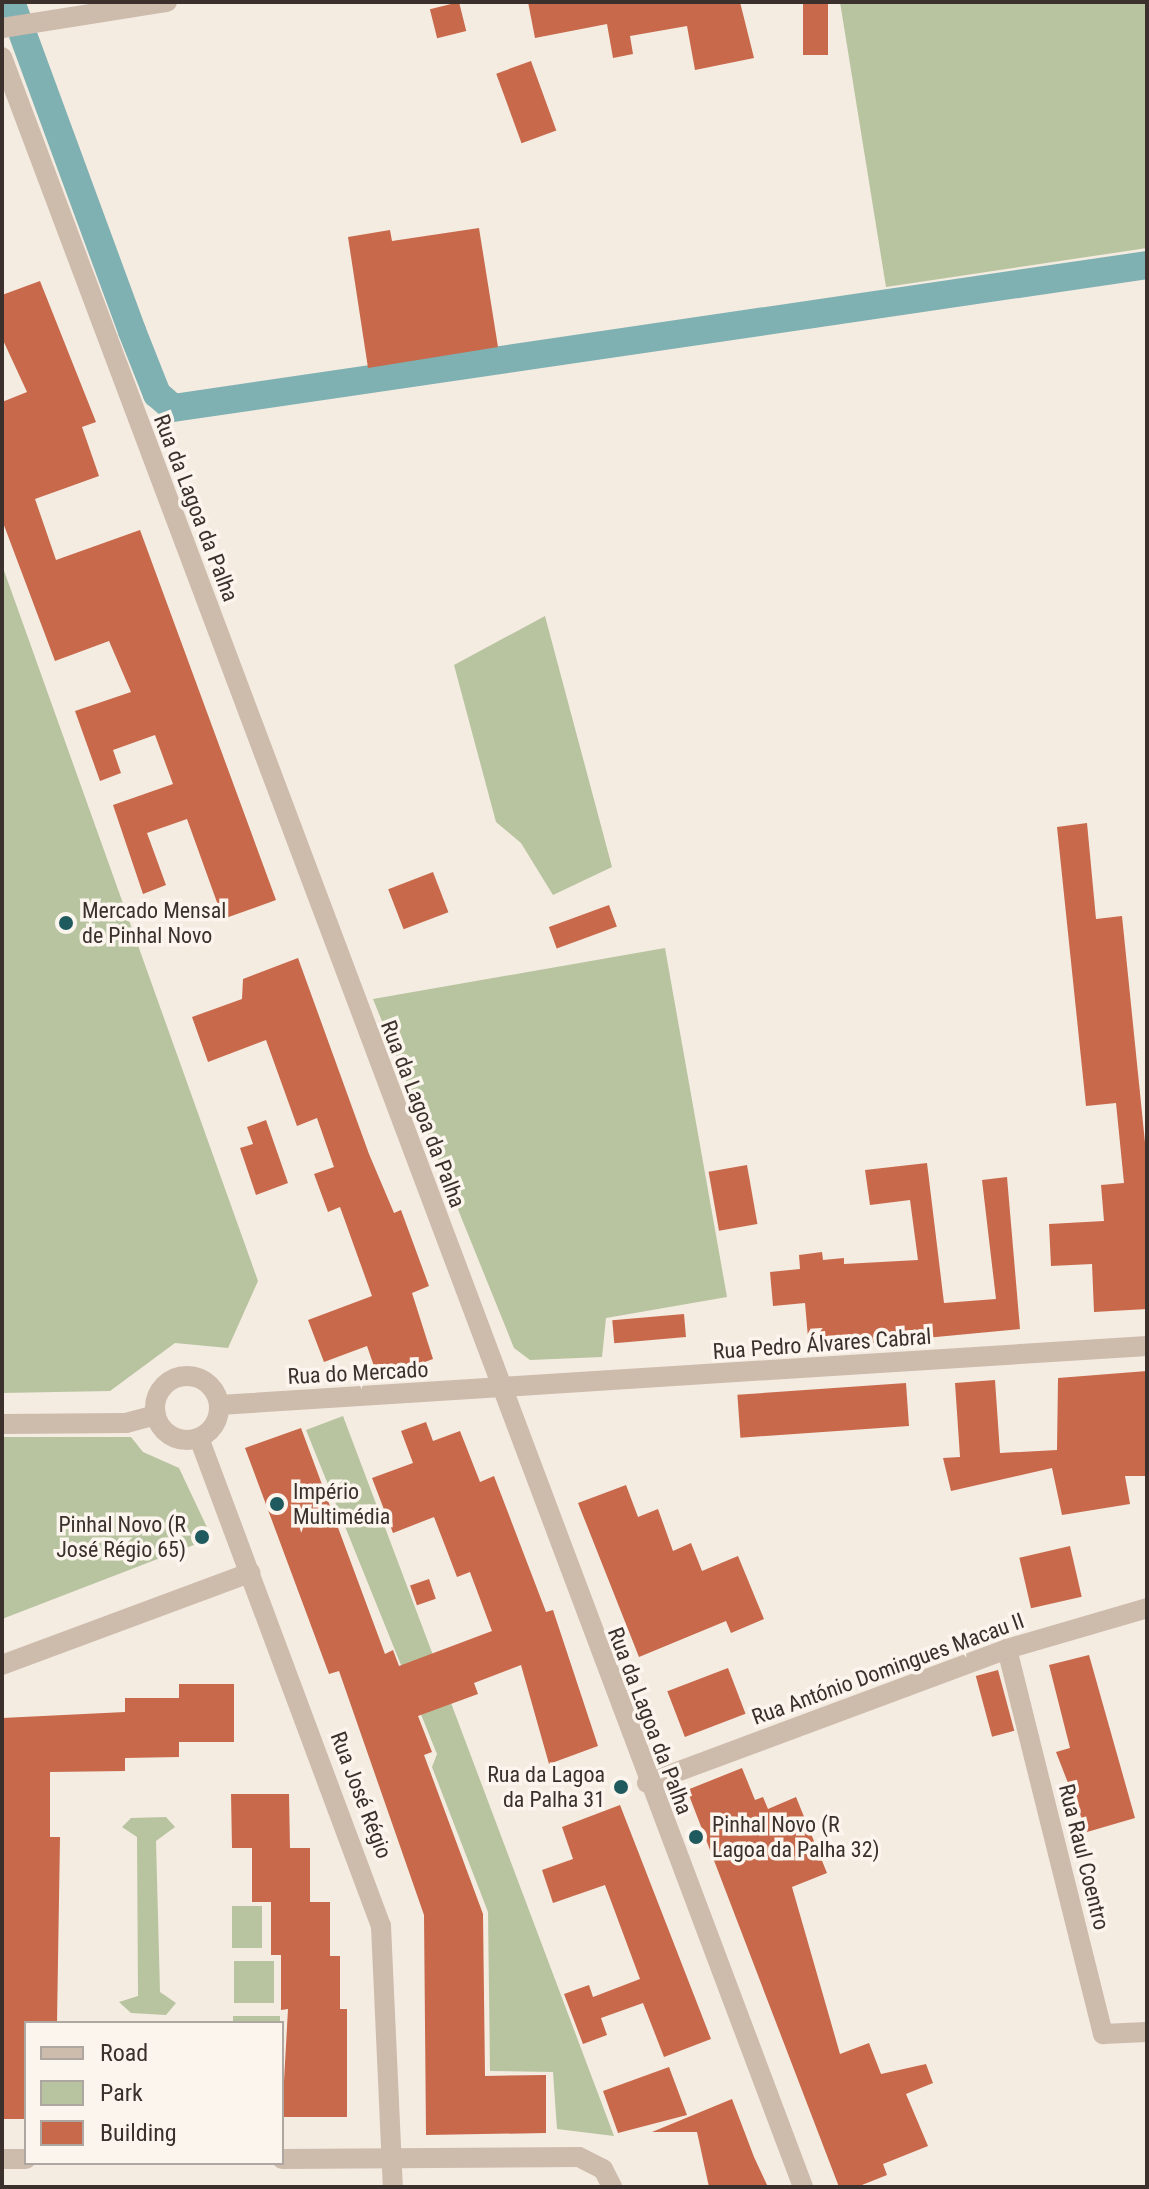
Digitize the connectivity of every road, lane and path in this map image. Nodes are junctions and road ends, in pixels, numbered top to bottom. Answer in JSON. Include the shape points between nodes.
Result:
{"nodes":[{"id":1,"x":167,"y":2,"type":"edge"},
{"id":2,"x":2,"y":28,"type":"edge"},
{"id":3,"x":2,"y":57,"type":"edge"},
{"id":4,"x":1147,"y":1346,"type":"edge"},
{"id":5,"x":500,"y":1389,"type":"junction"},
{"id":6,"x":219,"y":1405,"type":"junction"},
{"id":7,"x":156,"y":1415,"type":"junction"},
{"id":8,"x":2,"y":1424,"type":"edge"},
{"id":9,"x":199,"y":1438,"type":"junction"},
{"id":10,"x":250,"y":1573,"type":"junction"},
{"id":11,"x":1147,"y":1608,"type":"edge"},
{"id":12,"x":1007,"y":1649,"type":"junction"},
{"id":13,"x":2,"y":1665,"type":"edge"},
{"id":14,"x":647,"y":1783,"type":"junction"},
{"id":15,"x":1147,"y":2032,"type":"edge"},
{"id":16,"x":393,"y":2158,"type":"junction"},
{"id":17,"x":2,"y":2159,"type":"edge"},
{"id":18,"x":24,"y":2159,"type":"edge"},
{"id":19,"x":284,"y":2159,"type":"edge"},
{"id":20,"x":393,"y":2187,"type":"edge"},
{"id":21,"x":612,"y":2187,"type":"edge"},
{"id":22,"x":803,"y":2187,"type":"edge"}],
"edges":[{"from":1,"to":2,"type":"street"},
{"from":3,"to":5,"type":"street","name":"Rua da Lagoa da Palha"},
{"from":4,"to":5,"type":"street","name":"Rua Pedro Álvares Cabral"},
{"from":5,"to":6,"type":"street","name":"Rua do Mercado"},
{"from":5,"to":14,"type":"street","name":"Rua da Lagoa da Palha"},
{"from":6,"to":7,"type":"street","via":[[203,1380],[182,1376],[158,1394]]},
{"from":6,"to":9,"type":"street","via":[[214,1425]]},
{"from":7,"to":8,"type":"street","via":[[126,1423]]},
{"from":7,"to":9,"type":"street","via":[[167,1433]]},
{"from":9,"to":10,"type":"street","name":"Rua José Régio"},
{"from":10,"to":13,"type":"street"},
{"from":10,"to":16,"type":"street","name":"Rua José Régio","via":[[381,1926]]},
{"from":11,"to":12,"type":"street","name":"Rua António Domingues Macau II"},
{"from":12,"to":14,"type":"street","name":"Rua António Domingues Macau II"},
{"from":12,"to":15,"type":"street","name":"Rua Raul Coentro","via":[[1103,2034]]},
{"from":14,"to":22,"type":"street","name":"Rua da Lagoa da Palha"},
{"from":16,"to":19,"type":"street"},
{"from":16,"to":20,"type":"street","name":"Rua José Régio"},
{"from":16,"to":21,"type":"street","via":[[579,2157],[603,2169]]},
{"from":17,"to":18,"type":"street"}]}
